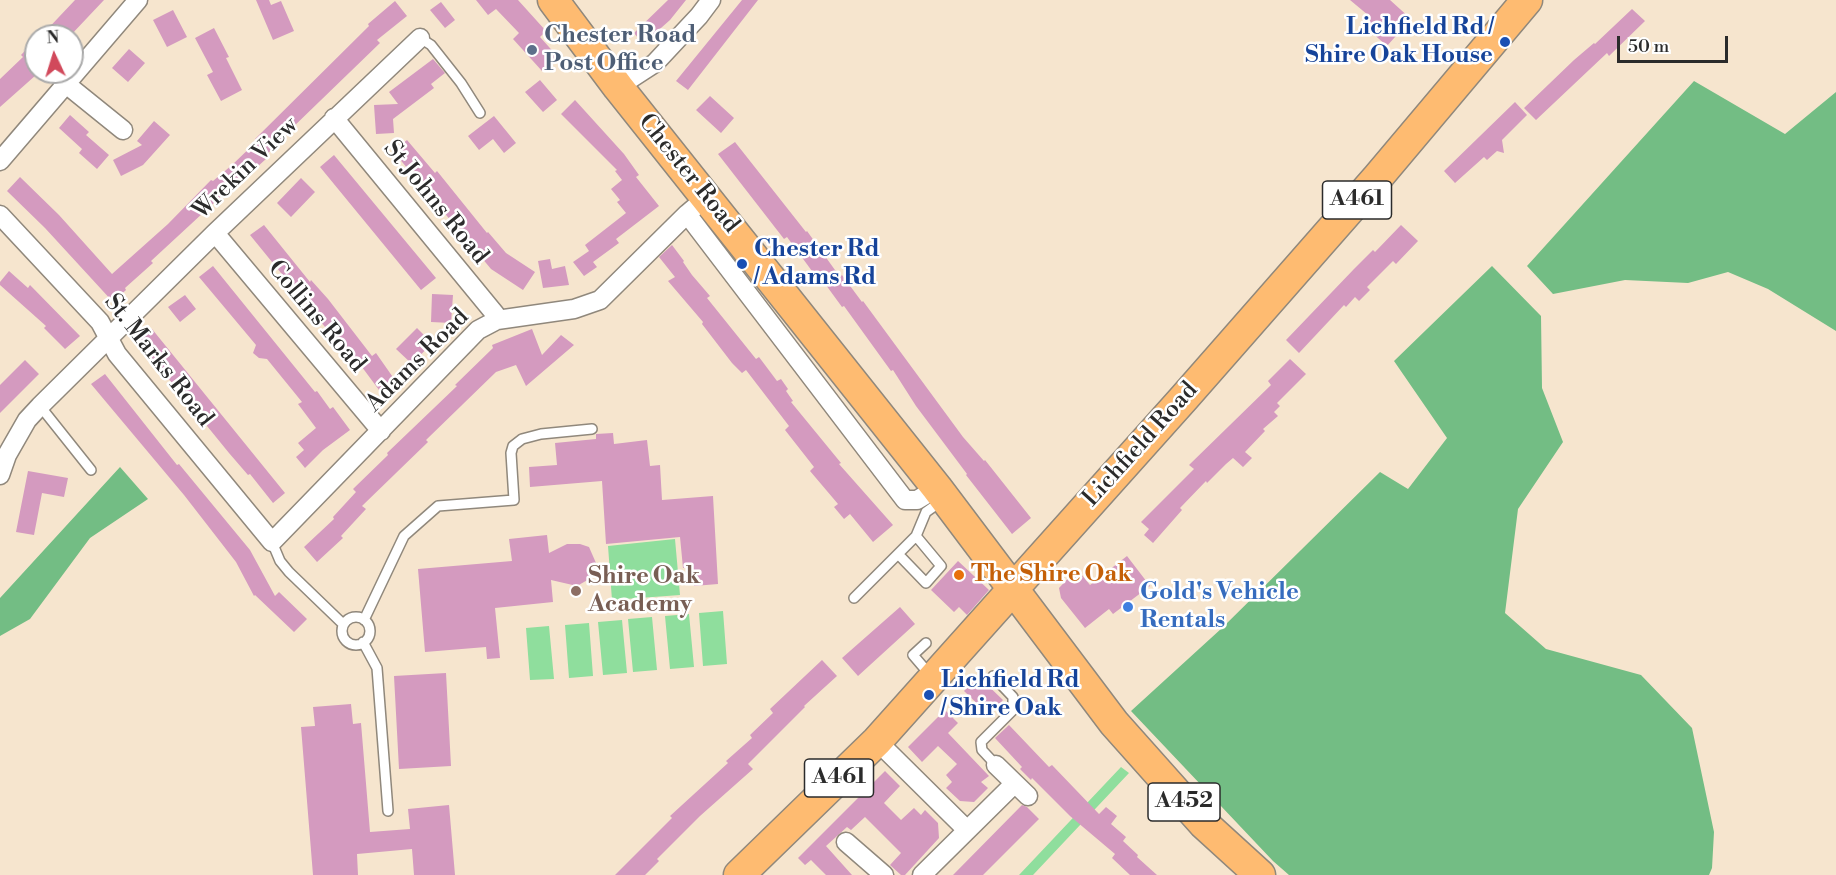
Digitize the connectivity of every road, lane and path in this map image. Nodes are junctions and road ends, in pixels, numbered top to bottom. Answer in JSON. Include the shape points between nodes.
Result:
{"nodes":[{"id":1,"x":138,"y":0,"type":"edge"},
{"id":2,"x":554,"y":0,"type":"edge"},
{"id":3,"x":711,"y":0,"type":"edge"},
{"id":4,"x":1527,"y":0,"type":"edge"},
{"id":5,"x":420,"y":38,"type":"joint"},
{"id":6,"x":84,"y":63,"type":"edge"},
{"id":7,"x":66,"y":84,"type":"joint"},
{"id":8,"x":618,"y":87,"type":"junction"},
{"id":9,"x":480,"y":113,"type":"dead end"},
{"id":10,"x":334,"y":118,"type":"junction"},
{"id":11,"x":123,"y":130,"type":"dead end"},
{"id":12,"x":0,"y":161,"type":"edge"},
{"id":13,"x":697,"y":206,"type":"junction"},
{"id":14,"x":0,"y":215,"type":"edge"},
{"id":15,"x":215,"y":233,"type":"junction"},
{"id":16,"x":497,"y":320,"type":"junction"},
{"id":17,"x":109,"y":339,"type":"junction"},
{"id":18,"x":40,"y":406,"type":"junction"},
{"id":19,"x":592,"y":429,"type":"dead end"},
{"id":20,"x":381,"y":431,"type":"junction"},
{"id":21,"x":91,"y":470,"type":"dead end"},
{"id":22,"x":0,"y":475,"type":"edge"},
{"id":23,"x":941,"y":493,"type":"junction"},
{"id":24,"x":916,"y":536,"type":"junction"},
{"id":25,"x":272,"y":542,"type":"junction"},
{"id":26,"x":898,"y":554,"type":"junction"},
{"id":27,"x":1012,"y":590,"type":"junction"},
{"id":28,"x":854,"y":598,"type":"dead end"},
{"id":29,"x":364,"y":620,"type":"junction"},
{"id":30,"x":344,"y":624,"type":"junction"},
{"id":31,"x":363,"y":642,"type":"junction"},
{"id":32,"x":926,"y":643,"type":"dead end"},
{"id":33,"x":993,"y":676,"type":"dead end"},
{"id":34,"x":933,"y":678,"type":"junction"},
{"id":35,"x":877,"y":741,"type":"junction"},
{"id":36,"x":996,"y":765,"type":"joint"},
{"id":37,"x":1014,"y":784,"type":"junction"},
{"id":38,"x":1028,"y":796,"type":"dead end"},
{"id":39,"x":388,"y":811,"type":"dead end"},
{"id":40,"x":967,"y":830,"type":"junction"},
{"id":41,"x":846,"y":842,"type":"dead end"},
{"id":42,"x":739,"y":875,"type":"edge"},
{"id":43,"x":884,"y":875,"type":"edge"},
{"id":44,"x":922,"y":875,"type":"edge"},
{"id":45,"x":1260,"y":875,"type":"edge"}],
"edges":[{"from":1,"to":6,"type":"street"},
{"from":2,"to":8,"type":"highway","name":"Chester Road","number":"A452"},
{"from":3,"to":8,"type":"street","via":[[655,63]]},
{"from":4,"to":27,"type":"highway","name":"Lichfield Road","number":"A461","via":[[1331,230]]},
{"from":5,"to":9,"type":"lane","via":[[431,45]]},
{"from":5,"to":10,"type":"street","name":"Wrekin View"},
{"from":7,"to":11,"type":"street"},
{"from":7,"to":12,"type":"street"},
{"from":8,"to":13,"type":"highway","name":"Chester Road","number":"A452"},
{"from":10,"to":15,"type":"street","name":"Wrekin View"},
{"from":10,"to":16,"type":"street","name":"St Johns Road"},
{"from":13,"to":16,"type":"street","name":"Adams Road","via":[[600,300],[574,309]]},
{"from":13,"to":23,"type":"highway","name":"Chester Road","number":"A452"},
{"from":14,"to":17,"type":"street","name":"St. Marks Road","via":[[100,322]]},
{"from":15,"to":17,"type":"street","name":"Wrekin View"},
{"from":15,"to":20,"type":"street","name":"Collins Road"},
{"from":16,"to":20,"type":"street","name":"Adams Road","via":[[478,330]]},
{"from":17,"to":18,"type":"street","name":"Wrekin View"},
{"from":17,"to":25,"type":"street","name":"St. Marks Road","via":[[117,354]]},
{"from":18,"to":21,"type":"lane"},
{"from":18,"to":22,"type":"street","name":"Wrekin View","via":[[27,420]]},
{"from":19,"to":29,"type":"lane","via":[[541,434],[513,446],[514,500],[438,506],[404,536]]},
{"from":20,"to":25,"type":"street","name":"Adams Road"},
{"from":23,"to":24,"type":"lane","via":[[926,512]]},
{"from":23,"to":27,"type":"highway","name":"Chester Road","number":"A452"},
{"from":24,"to":26,"type":"lane"},
{"from":24,"to":26,"type":"lane","via":[[941,566],[926,583]]},
{"from":25,"to":30,"type":"lane","via":[[289,572]]},
{"from":26,"to":28,"type":"lane"},
{"from":27,"to":34,"type":"highway","name":"Lichfield Road","number":"A461"},
{"from":27,"to":45,"type":"highway","name":"Chester Road","number":"A452","via":[[1138,752],[1204,824]]},
{"from":29,"to":30,"type":"lane","via":[[355,617]]},
{"from":29,"to":31,"type":"lane","via":[[369,633]]},
{"from":30,"to":31,"type":"lane","via":[[342,633],[346,640],[353,644]]},
{"from":31,"to":39,"type":"lane","via":[[377,668]]},
{"from":32,"to":34,"type":"lane","via":[[913,655]]},
{"from":33,"to":36,"type":"lane","via":[[1013,697],[1013,710],[981,742],[982,750]]},
{"from":34,"to":35,"type":"highway","name":"Lichfield Road","number":"A461"},
{"from":35,"to":40,"type":"street"},
{"from":35,"to":42,"type":"highway","name":"Lichfield Road","number":"A461"},
{"from":36,"to":37,"type":"street"},
{"from":37,"to":38,"type":"street"},
{"from":37,"to":40,"type":"street"},
{"from":40,"to":44,"type":"street"},
{"from":41,"to":43,"type":"street"}]}
